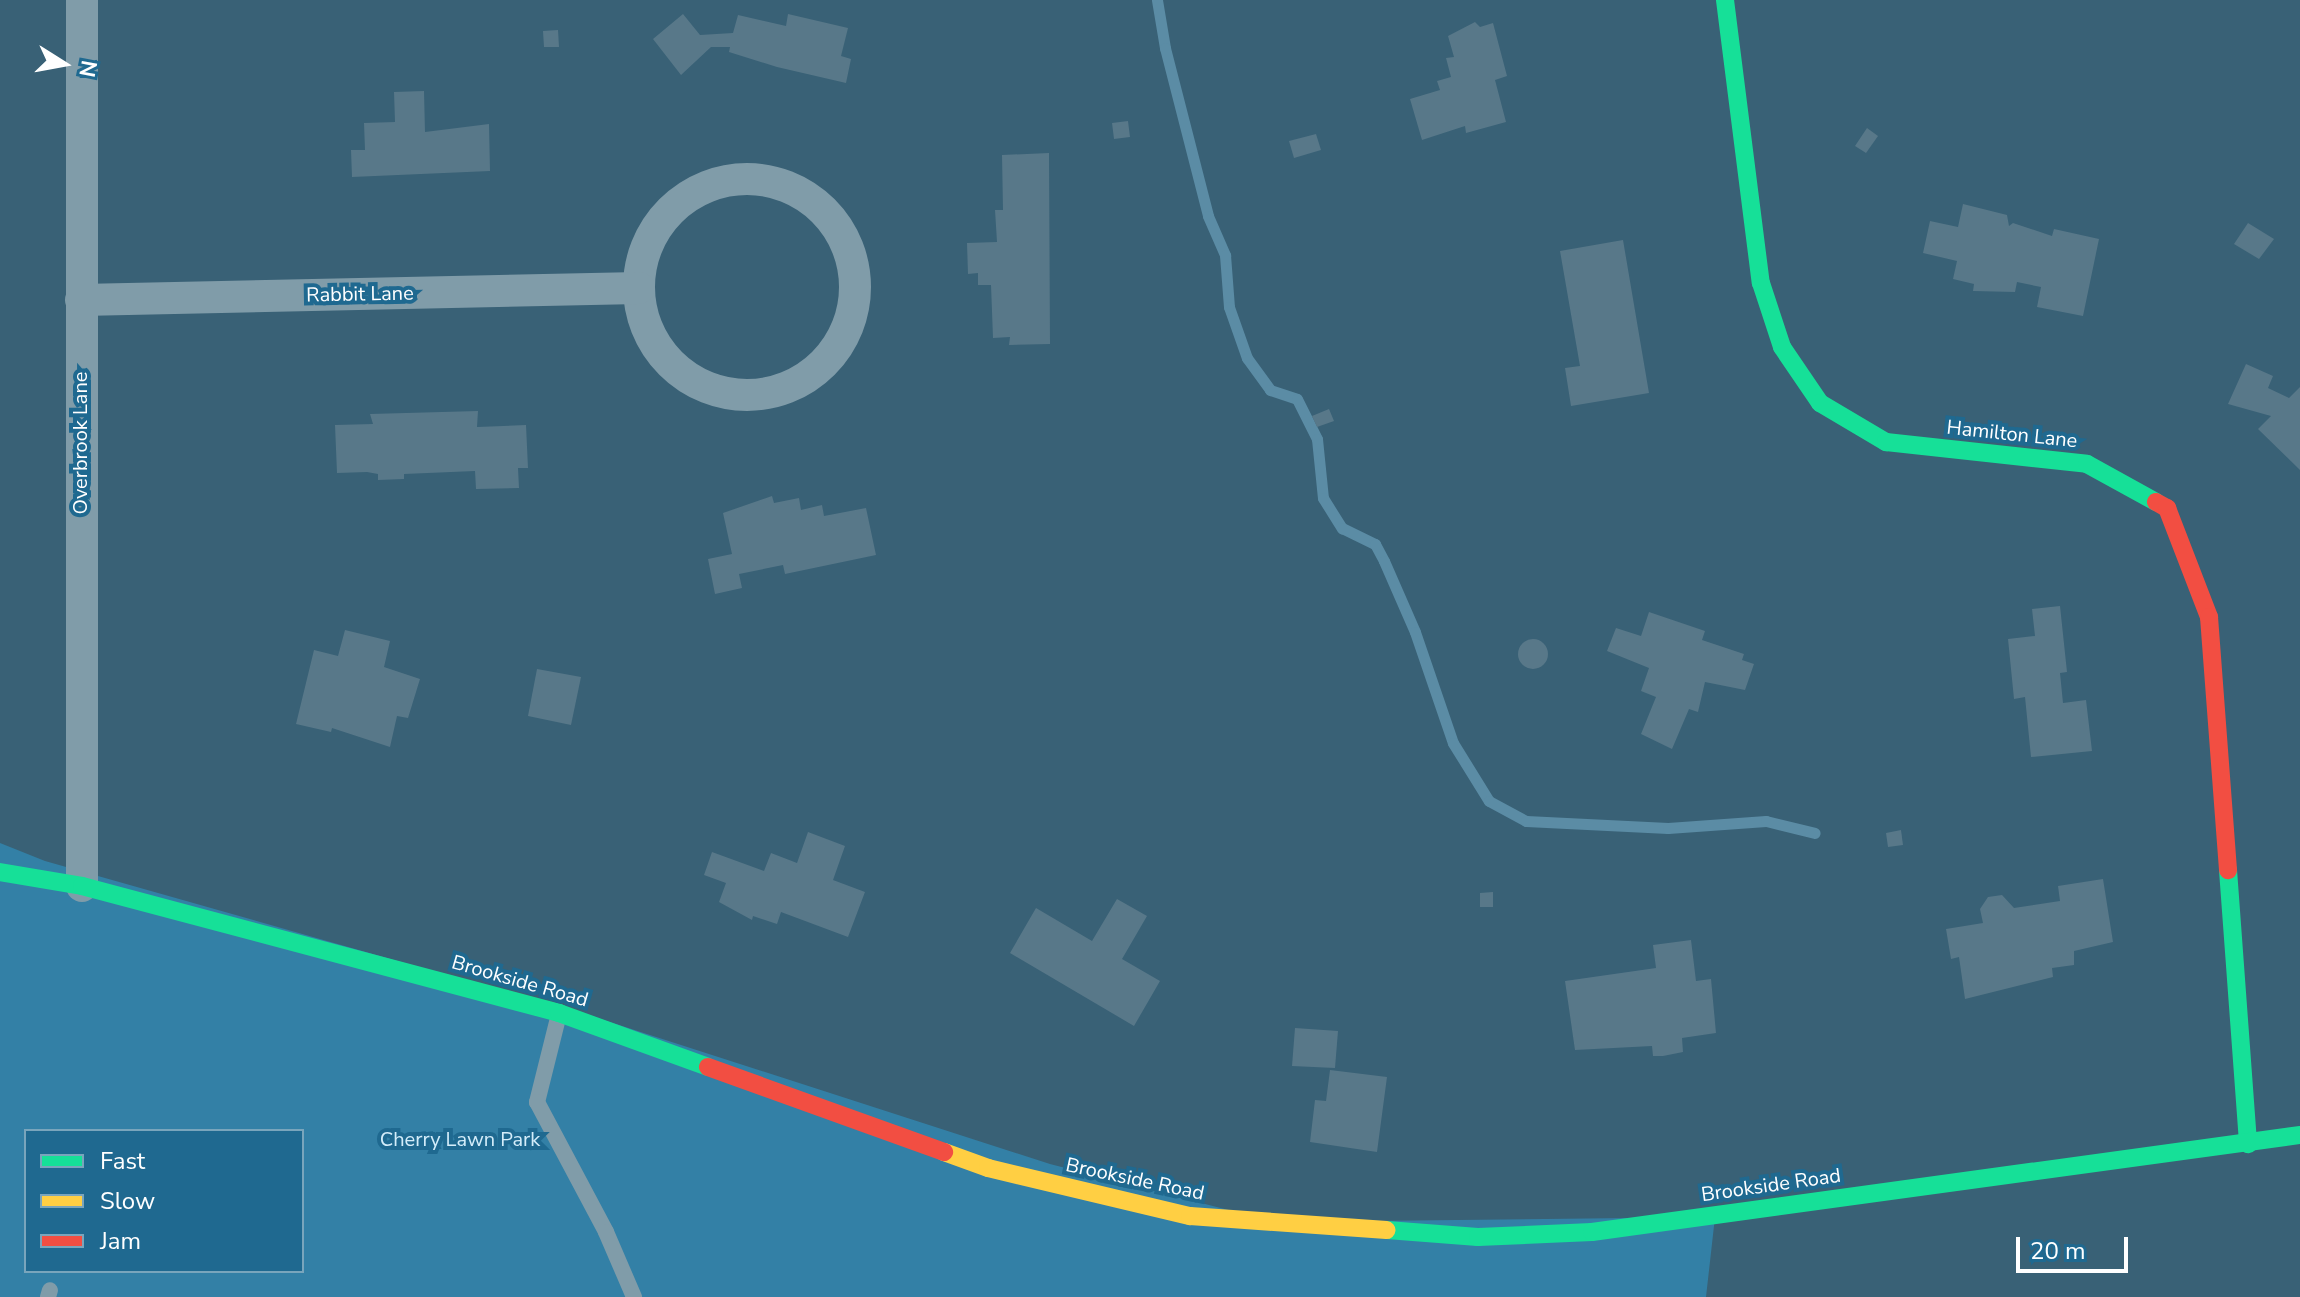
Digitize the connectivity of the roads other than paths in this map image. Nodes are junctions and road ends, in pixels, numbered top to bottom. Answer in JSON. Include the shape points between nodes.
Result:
{"nodes":[{"id":1,"x":82,"y":0,"type":"edge"},
{"id":2,"x":1725,"y":0,"type":"edge"},
{"id":3,"x":639,"y":288,"type":"junction"},
{"id":4,"x":81,"y":300,"type":"junction"},
{"id":5,"x":0,"y":872,"type":"edge"},
{"id":6,"x":82,"y":886,"type":"junction"},
{"id":7,"x":559,"y":1013,"type":"junction"},
{"id":8,"x":2300,"y":1135,"type":"edge"},
{"id":9,"x":2248,"y":1144,"type":"junction"},
{"id":10,"x":634,"y":1297,"type":"edge"}],
"edges":[{"from":1,"to":4,"type":"street","name":"Overbrook Lane"},
{"from":2,"to":9,"type":"street","name":"Hamilton Lane","via":[[1761,283],[1782,347],[1820,403],[1886,442],[2087,464],[2167,508],[2209,617]]},
{"from":3,"to":3,"type":"street","via":[[644,322],[660,353],[685,377],[717,392],[751,396],[785,389],[815,372],[838,347],[852,315],[855,280],[848,247],[831,219],[807,196],[776,182],[743,179],[710,185],[681,201],[658,225],[643,255]]},
{"from":3,"to":4,"type":"street","name":"Rabbit Lane"},
{"from":4,"to":6,"type":"street","name":"Overbrook Lane"},
{"from":5,"to":6,"type":"street","name":"Brookside Road"},
{"from":6,"to":7,"type":"street","name":"Brookside Road"},
{"from":7,"to":9,"type":"street","name":"Brookside Road","via":[[988,1168],[1190,1216],[1478,1237],[1592,1232]]},
{"from":7,"to":10,"type":"lane","via":[[537,1102]]},
{"from":8,"to":9,"type":"street","name":"Brookside Road"}]}
